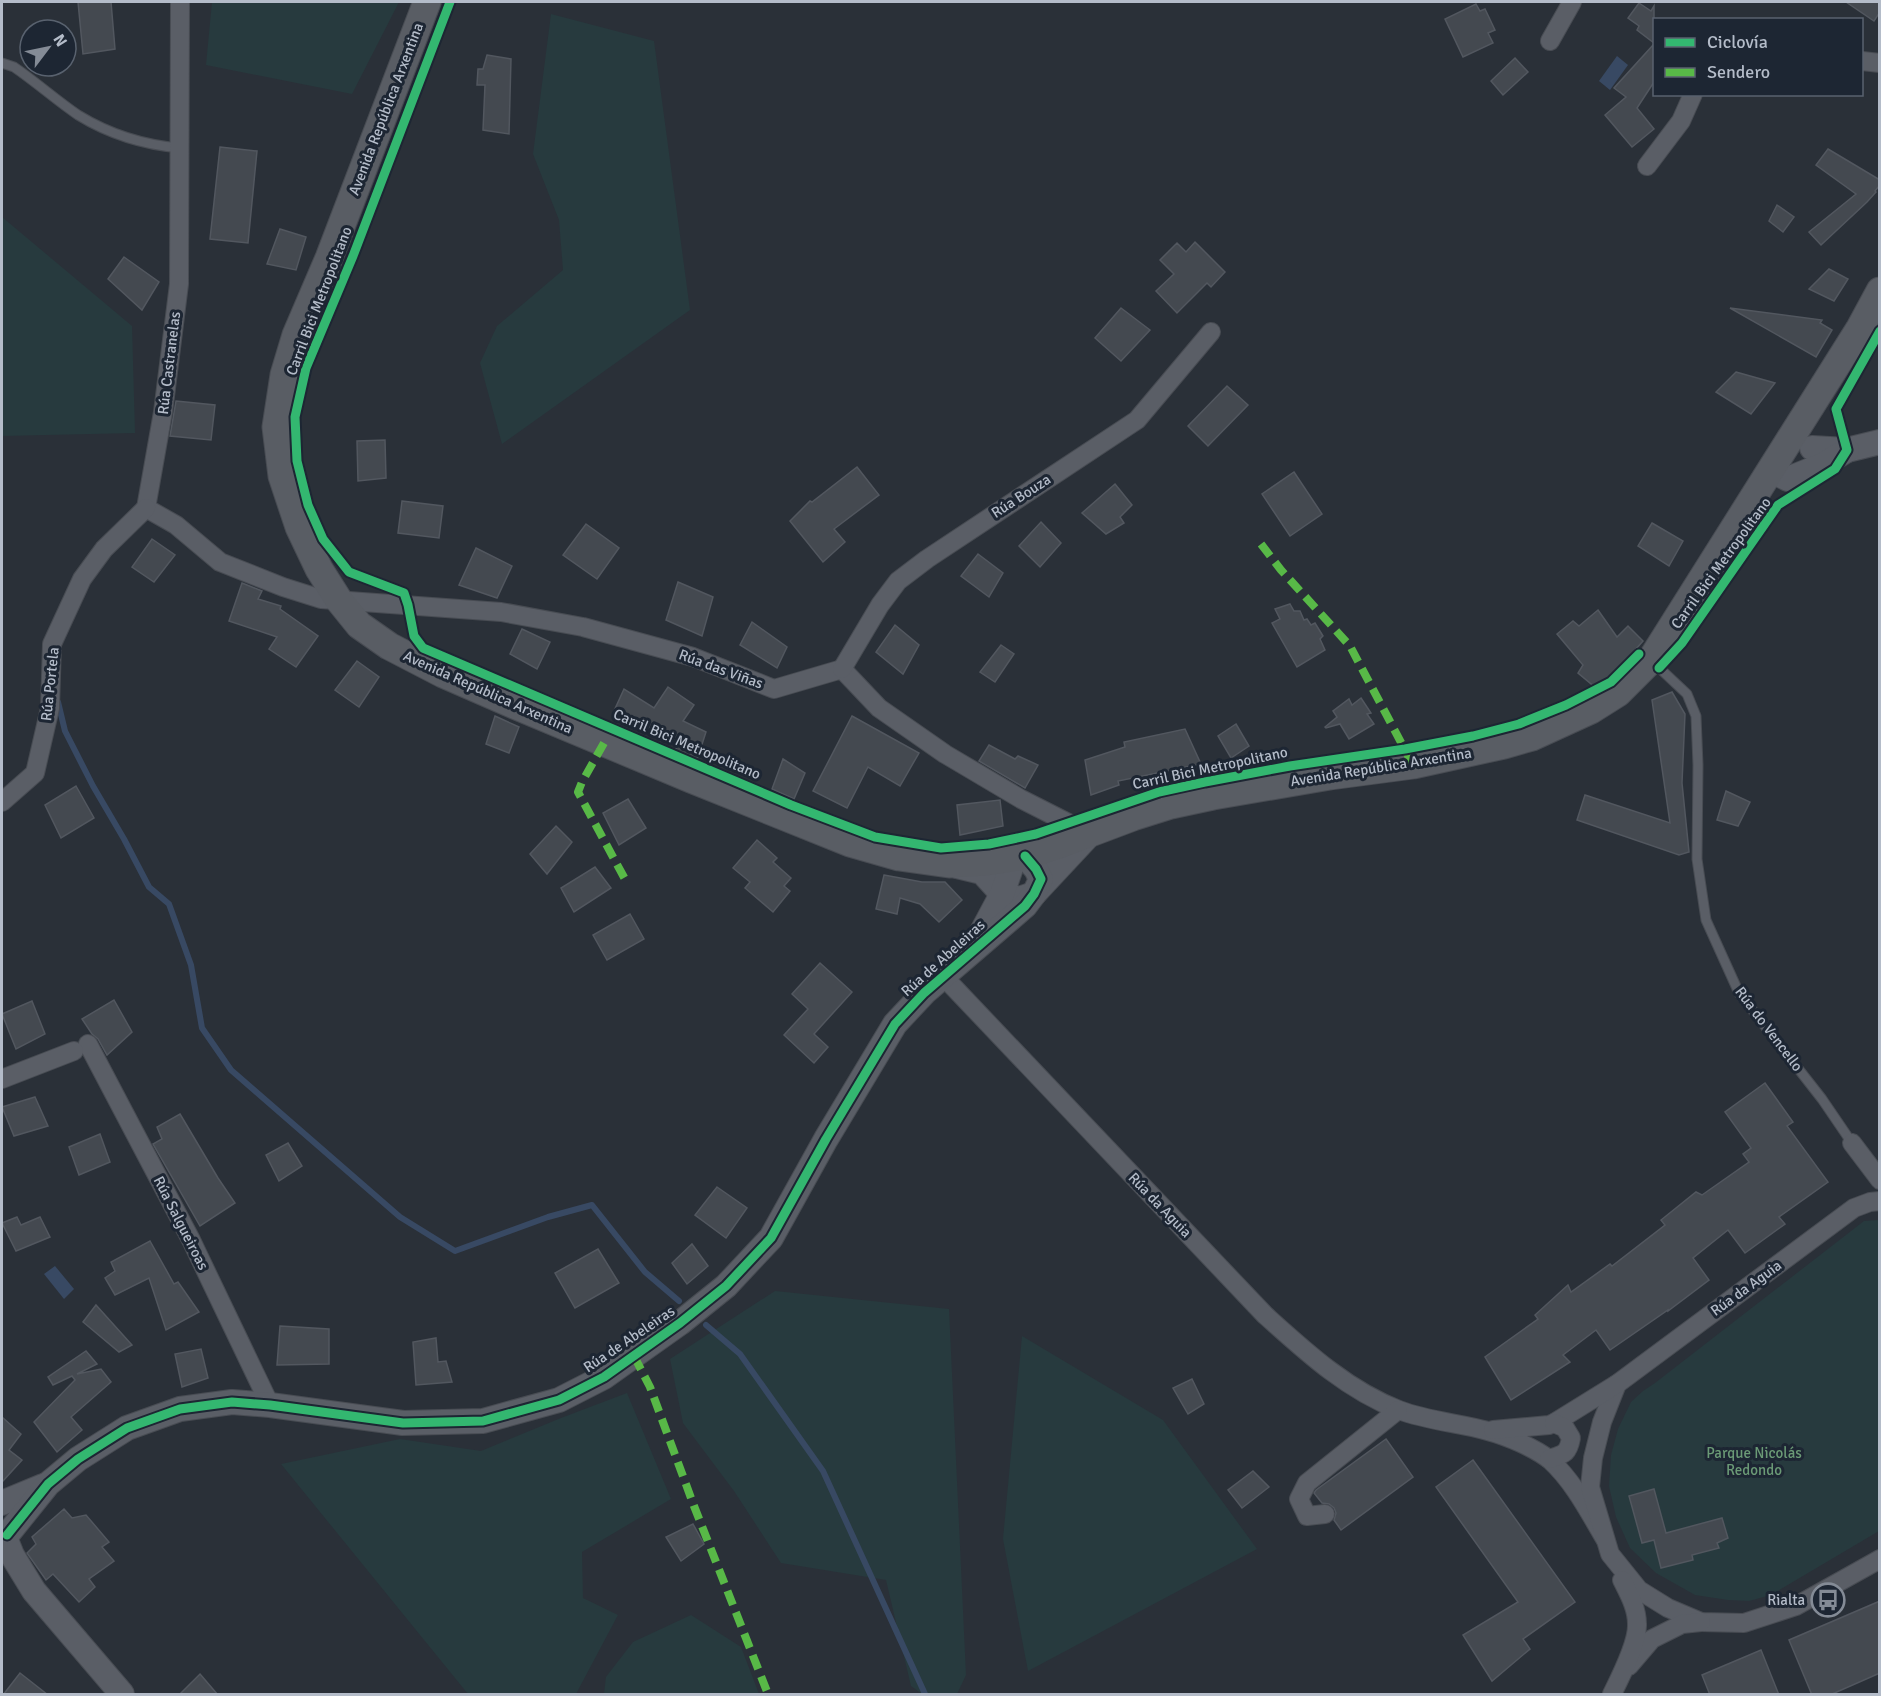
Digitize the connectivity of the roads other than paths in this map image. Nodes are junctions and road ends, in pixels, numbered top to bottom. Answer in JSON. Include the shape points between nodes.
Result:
{"nodes":[{"id":1,"x":180,"y":2,"type":"edge"},
{"id":2,"x":427,"y":2,"type":"edge"},
{"id":3,"x":1572,"y":2,"type":"edge"},
{"id":4,"x":1550,"y":41,"type":"dead end"},
{"id":5,"x":1863,"y":61,"type":"edge"},
{"id":6,"x":2,"y":63,"type":"edge"},
{"id":7,"x":1880,"y":63,"type":"edge"},
{"id":8,"x":1692,"y":96,"type":"edge"},
{"id":9,"x":181,"y":148,"type":"junction"},
{"id":10,"x":1647,"y":166,"type":"dead end"},
{"id":11,"x":1880,"y":291,"type":"edge"},
{"id":12,"x":1211,"y":332,"type":"dead end"},
{"id":13,"x":1802,"y":441,"type":"junction"},
{"id":14,"x":1880,"y":442,"type":"edge"},
{"id":15,"x":1847,"y":450,"type":"junction"},
{"id":16,"x":1770,"y":470,"type":"junction"},
{"id":17,"x":1805,"y":474,"type":"junction"},
{"id":18,"x":146,"y":508,"type":"junction"},
{"id":19,"x":338,"y":599,"type":"junction"},
{"id":20,"x":1651,"y":660,"type":"junction"},
{"id":21,"x":842,"y":669,"type":"junction"},
{"id":22,"x":2,"y":802,"type":"edge"},
{"id":23,"x":1090,"y":834,"type":"junction"},
{"id":24,"x":1020,"y":858,"type":"junction"},
{"id":25,"x":949,"y":864,"type":"junction"},
{"id":26,"x":1002,"y":894,"type":"junction"},
{"id":27,"x":1034,"y":894,"type":"junction"},
{"id":28,"x":971,"y":952,"type":"junction"},
{"id":29,"x":943,"y":976,"type":"junction"},
{"id":30,"x":2,"y":1079,"type":"edge"},
{"id":31,"x":1852,"y":1143,"type":"joint"},
{"id":32,"x":1880,"y":1180,"type":"edge"},
{"id":33,"x":1880,"y":1202,"type":"edge"},
{"id":34,"x":1617,"y":1384,"type":"junction"},
{"id":35,"x":270,"y":1405,"type":"junction"},
{"id":36,"x":1398,"y":1410,"type":"junction"},
{"id":37,"x":1554,"y":1423,"type":"junction"},
{"id":38,"x":1488,"y":1431,"type":"junction"},
{"id":39,"x":1549,"y":1460,"type":"junction"},
{"id":40,"x":48,"y":1484,"type":"junction"},
{"id":41,"x":2,"y":1503,"type":"edge"},
{"id":42,"x":1325,"y":1515,"type":"dead end"},
{"id":43,"x":4,"y":1535,"type":"edge"},
{"id":44,"x":1608,"y":1546,"type":"junction"},
{"id":45,"x":1880,"y":1559,"type":"edge"},
{"id":46,"x":2,"y":1570,"type":"edge"},
{"id":47,"x":34,"y":1591,"type":"junction"},
{"id":48,"x":1701,"y":1622,"type":"junction"},
{"id":49,"x":1622,"y":1674,"type":"junction"},
{"id":50,"x":122,"y":1695,"type":"edge"},
{"id":51,"x":1612,"y":1695,"type":"edge"}],
"edges":[{"from":1,"to":9,"type":"street","name":"Rúa Castranelas"},
{"from":2,"to":19,"type":"main road","name":"Avenida República Arxentina","via":[[296,335],[284,375],[276,427],[282,476],[299,527]]},
{"from":3,"to":4,"type":"street"},
{"from":5,"to":7,"type":"street"},
{"from":6,"to":9,"type":"lane","via":[[14,67],[78,115],[104,128],[142,143]]},
{"from":8,"to":10,"type":"street","via":[[1681,121]]},
{"from":9,"to":18,"type":"street","name":"Rúa Castranelas","via":[[179,284]]},
{"from":11,"to":13,"type":"main road","name":"Avenida República Arxentina"},
{"from":12,"to":21,"type":"street","name":"Rúa Bouza","via":[[1137,420],[898,581]]},
{"from":13,"to":15,"type":"street"},
{"from":13,"to":16,"type":"main road","name":"Avenida República Arxentina"},
{"from":13,"to":17,"type":"street","via":[[1816,461]]},
{"from":14,"to":15,"type":"street"},
{"from":15,"to":17,"type":"street"},
{"from":16,"to":17,"type":"street","via":[[1788,479]]},
{"from":16,"to":20,"type":"main road","name":"Avenida República Arxentina"},
{"from":18,"to":19,"type":"street","via":[[176,525],[220,562],[321,599]]},
{"from":18,"to":22,"type":"street","name":"Rúa Portela","via":[[104,549],[82,579],[52,644],[50,708],[35,773]]},
{"from":19,"to":21,"type":"street","name":"Rúa das Viñas","via":[[501,612],[583,627],[693,657],[774,689]]},
{"from":19,"to":25,"type":"main road","name":"Avenida República Arxentina","via":[[359,625],[389,646],[504,701],[850,843],[898,857]]},
{"from":20,"to":23,"type":"main road","name":"Avenida República Arxentina","via":[[1618,693],[1591,710],[1504,745],[1413,765],[1171,805]]},
{"from":20,"to":31,"type":"lane","name":"Rúa do Vencello","via":[[1687,694],[1696,716],[1696,859],[1706,920],[1739,993]]},
{"from":21,"to":23,"type":"street","via":[[879,708],[945,754]]},
{"from":23,"to":24,"type":"main road","name":"Avenida República Arxentina"},
{"from":23,"to":27,"type":"street","name":"Avenida República Arxentina"},
{"from":24,"to":25,"type":"main road","name":"Avenida República Arxentina"},
{"from":24,"to":26,"type":"street","name":"Rúa de Abeleiras"},
{"from":24,"to":27,"type":"street","via":[[1036,869],[1041,879]]},
{"from":25,"to":26,"type":"street","name":"Avenida República Arxentina","via":[[982,872]]},
{"from":26,"to":27,"type":"street","via":[[1019,899]]},
{"from":26,"to":28,"type":"street","name":"Rúa de Abeleiras"},
{"from":27,"to":28,"type":"street","name":"Rúa de Abeleiras"},
{"from":28,"to":29,"type":"street","name":"Rúa de Abeleiras"},
{"from":29,"to":35,"type":"street","name":"Rúa de Abeleiras","via":[[895,1024],[771,1238],[726,1286],[604,1377],[559,1400],[483,1421],[403,1423]]},
{"from":29,"to":36,"type":"street","name":"Rúa da Aguia","via":[[1265,1315],[1309,1355],[1354,1387]]},
{"from":30,"to":35,"type":"street","name":"Rúa Salgueiroas","via":[[81,1047],[191,1240]]},
{"from":31,"to":32,"type":"street","name":"Rúa do Vencello"},
{"from":33,"to":34,"type":"street","name":"Rúa da Aguia","via":[[1854,1208]]},
{"from":34,"to":37,"type":"street","name":"Rúa da Aguia"},
{"from":34,"to":44,"type":"street","name":"Rúa da Aguia","via":[[1602,1422],[1590,1488]]},
{"from":35,"to":40,"type":"street","name":"Rúa de Abeleiras","via":[[232,1402],[180,1409],[127,1428],[78,1459]]},
{"from":36,"to":38,"type":"street","name":"Rúa da Aguia"},
{"from":36,"to":42,"type":"street","via":[[1307,1483],[1299,1499],[1307,1516]]},
{"from":37,"to":38,"type":"street","name":"Rúa da Aguia"},
{"from":37,"to":39,"type":"street","via":[[1565,1428],[1571,1438],[1564,1454]]},
{"from":38,"to":39,"type":"street","name":"Rúa da Aguia","via":[[1521,1443]]},
{"from":39,"to":44,"type":"street","name":"Rúa da Aguia","via":[[1574,1487]]},
{"from":40,"to":41,"type":"street","name":"Rúa de Abeleiras"},
{"from":40,"to":43,"type":"street","name":"Rúa de Abeleiras"},
{"from":43,"to":47,"type":"street"},
{"from":44,"to":48,"type":"street","name":"Rúa da Aguia","via":[[1639,1590]]},
{"from":44,"to":49,"type":"street","via":[[1635,1607],[1638,1626]]},
{"from":45,"to":48,"type":"street","name":"Rúa da Aguia","via":[[1796,1606],[1744,1623]]},
{"from":46,"to":47,"type":"street"},
{"from":47,"to":50,"type":"street"},
{"from":48,"to":49,"type":"street","via":[[1682,1624],[1652,1640]]},
{"from":49,"to":51,"type":"street"}]}
